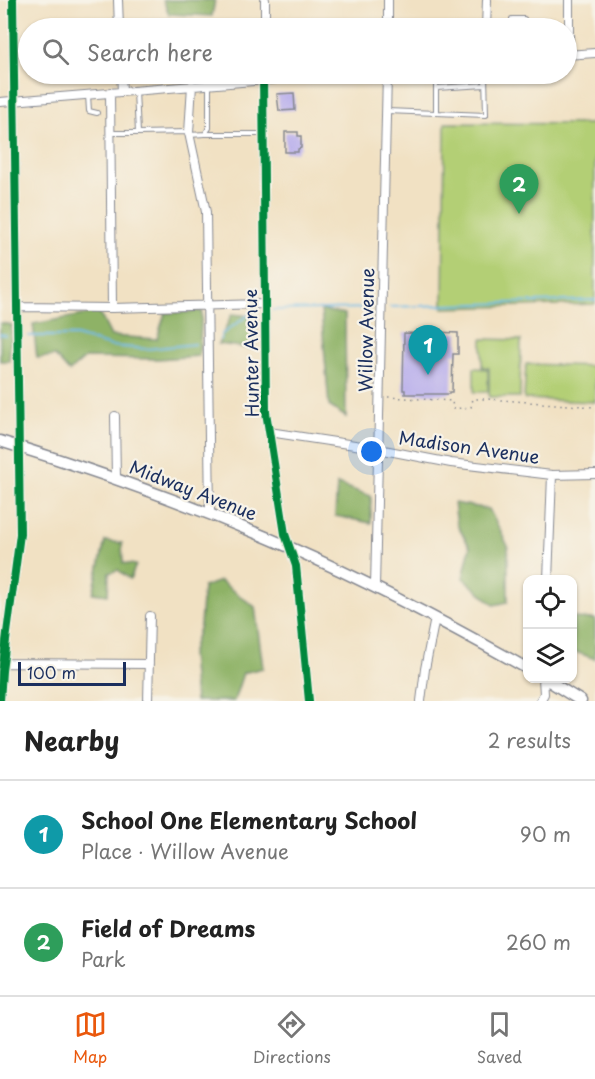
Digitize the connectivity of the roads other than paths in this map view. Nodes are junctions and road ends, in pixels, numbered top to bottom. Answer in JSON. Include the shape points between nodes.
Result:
{"nodes":[{"id":1,"x":13,"y":0,"type":"edge"},
{"id":2,"x":118,"y":0,"type":"edge"},
{"id":3,"x":266,"y":0,"type":"edge"},
{"id":4,"x":388,"y":0,"type":"edge"},
{"id":5,"x":487,"y":0,"type":"edge"},
{"id":6,"x":569,"y":0,"type":"edge"},
{"id":7,"x":119,"y":18,"type":"edge"},
{"id":8,"x":265,"y":18,"type":"edge"},
{"id":9,"x":387,"y":18,"type":"edge"},
{"id":10,"x":486,"y":18,"type":"edge"},
{"id":11,"x":569,"y":18,"type":"edge"},
{"id":12,"x":595,"y":53,"type":"edge"},
{"id":13,"x":577,"y":54,"type":"edge"},
{"id":14,"x":122,"y":84,"type":"edge"},
{"id":15,"x":209,"y":84,"type":"joint"},
{"id":16,"x":263,"y":84,"type":"edge"},
{"id":17,"x":387,"y":84,"type":"edge"},
{"id":18,"x":436,"y":84,"type":"edge"},
{"id":19,"x":192,"y":85,"type":"junction"},
{"id":20,"x":485,"y":86,"type":"joint"},
{"id":21,"x":436,"y":88,"type":"junction"},
{"id":22,"x":136,"y":90,"type":"junction"},
{"id":23,"x":122,"y":91,"type":"junction"},
{"id":24,"x":110,"y":92,"type":"junction"},
{"id":25,"x":88,"y":94,"type":"junction"},
{"id":26,"x":14,"y":100,"type":"junction"},
{"id":27,"x":0,"y":102,"type":"edge"},
{"id":28,"x":386,"y":111,"type":"junction"},
{"id":29,"x":97,"y":113,"type":"dead end"},
{"id":30,"x":436,"y":113,"type":"junction"},
{"id":31,"x":110,"y":133,"type":"junction"},
{"id":32,"x":138,"y":133,"type":"junction"},
{"id":33,"x":189,"y":134,"type":"junction"},
{"id":34,"x":205,"y":134,"type":"junction"},
{"id":35,"x":264,"y":134,"type":"junction"},
{"id":36,"x":266,"y":304,"type":"junction"},
{"id":37,"x":208,"y":305,"type":"junction"},
{"id":38,"x":17,"y":307,"type":"junction"},
{"id":39,"x":112,"y":308,"type":"junction"},
{"id":40,"x":115,"y":416,"type":"dead end"},
{"id":41,"x":268,"y":432,"type":"junction"},
{"id":42,"x":0,"y":441,"type":"edge"},
{"id":43,"x":19,"y":446,"type":"junction"},
{"id":44,"x":378,"y":449,"type":"junction"},
{"id":45,"x":595,"y":474,"type":"edge"},
{"id":46,"x":552,"y":475,"type":"junction"},
{"id":47,"x":116,"y":478,"type":"junction"},
{"id":48,"x":210,"y":514,"type":"junction"},
{"id":49,"x":290,"y":547,"type":"junction"},
{"id":50,"x":548,"y":575,"type":"edge"},
{"id":51,"x":375,"y":587,"type":"junction"},
{"id":52,"x":150,"y":615,"type":"dead end"},
{"id":53,"x":435,"y":618,"type":"junction"},
{"id":54,"x":3,"y":663,"type":"junction"},
{"id":55,"x":149,"y":664,"type":"junction"},
{"id":56,"x":523,"y":666,"type":"edge"},
{"id":57,"x":544,"y":683,"type":"edge"},
{"id":58,"x":552,"y":683,"type":"edge"},
{"id":59,"x":0,"y":701,"type":"edge"},
{"id":60,"x":148,"y":701,"type":"edge"},
{"id":61,"x":309,"y":701,"type":"edge"},
{"id":62,"x":421,"y":701,"type":"edge"},
{"id":63,"x":540,"y":701,"type":"edge"},
{"id":64,"x":581,"y":701,"type":"edge"}],
"edges":[{"from":1,"to":26,"type":"street"},
{"from":2,"to":7,"type":"street"},
{"from":3,"to":8,"type":"street"},
{"from":4,"to":9,"type":"street"},
{"from":5,"to":10,"type":"street"},
{"from":6,"to":11,"type":"street"},
{"from":12,"to":13,"type":"street"},
{"from":14,"to":23,"type":"street"},
{"from":15,"to":19,"type":"street"},
{"from":15,"to":34,"type":"lane","via":[[209,128]]},
{"from":16,"to":35,"type":"street","name":"Hunter Avenue"},
{"from":17,"to":28,"type":"street","name":"Willow Avenue"},
{"from":18,"to":21,"type":"lane"},
{"from":19,"to":22,"type":"street"},
{"from":19,"to":33,"type":"street"},
{"from":20,"to":21,"type":"lane"},
{"from":20,"to":30,"type":"lane","via":[[486,115]]},
{"from":21,"to":30,"type":"lane"},
{"from":22,"to":23,"type":"street"},
{"from":22,"to":32,"type":"lane"},
{"from":23,"to":24,"type":"street"},
{"from":24,"to":25,"type":"street"},
{"from":24,"to":31,"type":"street"},
{"from":25,"to":26,"type":"street"},
{"from":25,"to":29,"type":"lane","via":[[89,111]]},
{"from":26,"to":27,"type":"street"},
{"from":26,"to":38,"type":"street"},
{"from":28,"to":30,"type":"lane"},
{"from":28,"to":44,"type":"street","name":"Willow Avenue"},
{"from":31,"to":32,"type":"lane"},
{"from":31,"to":39,"type":"street"},
{"from":32,"to":33,"type":"lane"},
{"from":33,"to":34,"type":"lane"},
{"from":33,"to":37,"type":"street","via":[[206,212]]},
{"from":34,"to":35,"type":"lane"},
{"from":35,"to":36,"type":"street","name":"Hunter Avenue"},
{"from":36,"to":37,"type":"street"},
{"from":36,"to":41,"type":"street","name":"Hunter Avenue","via":[[264,377]]},
{"from":37,"to":39,"type":"street"},
{"from":37,"to":48,"type":"street"},
{"from":38,"to":39,"type":"street"},
{"from":38,"to":43,"type":"street"},
{"from":40,"to":47,"type":"street"},
{"from":41,"to":44,"type":"street","name":"Madison Avenue"},
{"from":41,"to":49,"type":"street","name":"Hunter Avenue"},
{"from":42,"to":43,"type":"street","name":"Midway Avenue"},
{"from":43,"to":47,"type":"street","name":"Midway Avenue"},
{"from":43,"to":54,"type":"street","via":[[20,534]]},
{"from":44,"to":46,"type":"street","name":"Madison Avenue","via":[[451,463]]},
{"from":44,"to":51,"type":"street","name":"Willow Avenue"},
{"from":45,"to":46,"type":"street","name":"Madison Avenue"},
{"from":46,"to":50,"type":"street"},
{"from":47,"to":48,"type":"street","name":"Midway Avenue"},
{"from":48,"to":49,"type":"street","name":"Midway Avenue"},
{"from":49,"to":51,"type":"street","name":"Midway Avenue"},
{"from":49,"to":61,"type":"street","name":"Hunter Avenue","via":[[296,566]]},
{"from":51,"to":53,"type":"street","name":"Midway Avenue"},
{"from":52,"to":55,"type":"street"},
{"from":53,"to":56,"type":"street","name":"Midway Avenue"},
{"from":53,"to":62,"type":"street"},
{"from":54,"to":55,"type":"street"},
{"from":54,"to":59,"type":"street"},
{"from":55,"to":60,"type":"street"},
{"from":57,"to":63,"type":"street"},
{"from":58,"to":64,"type":"street"}]}
